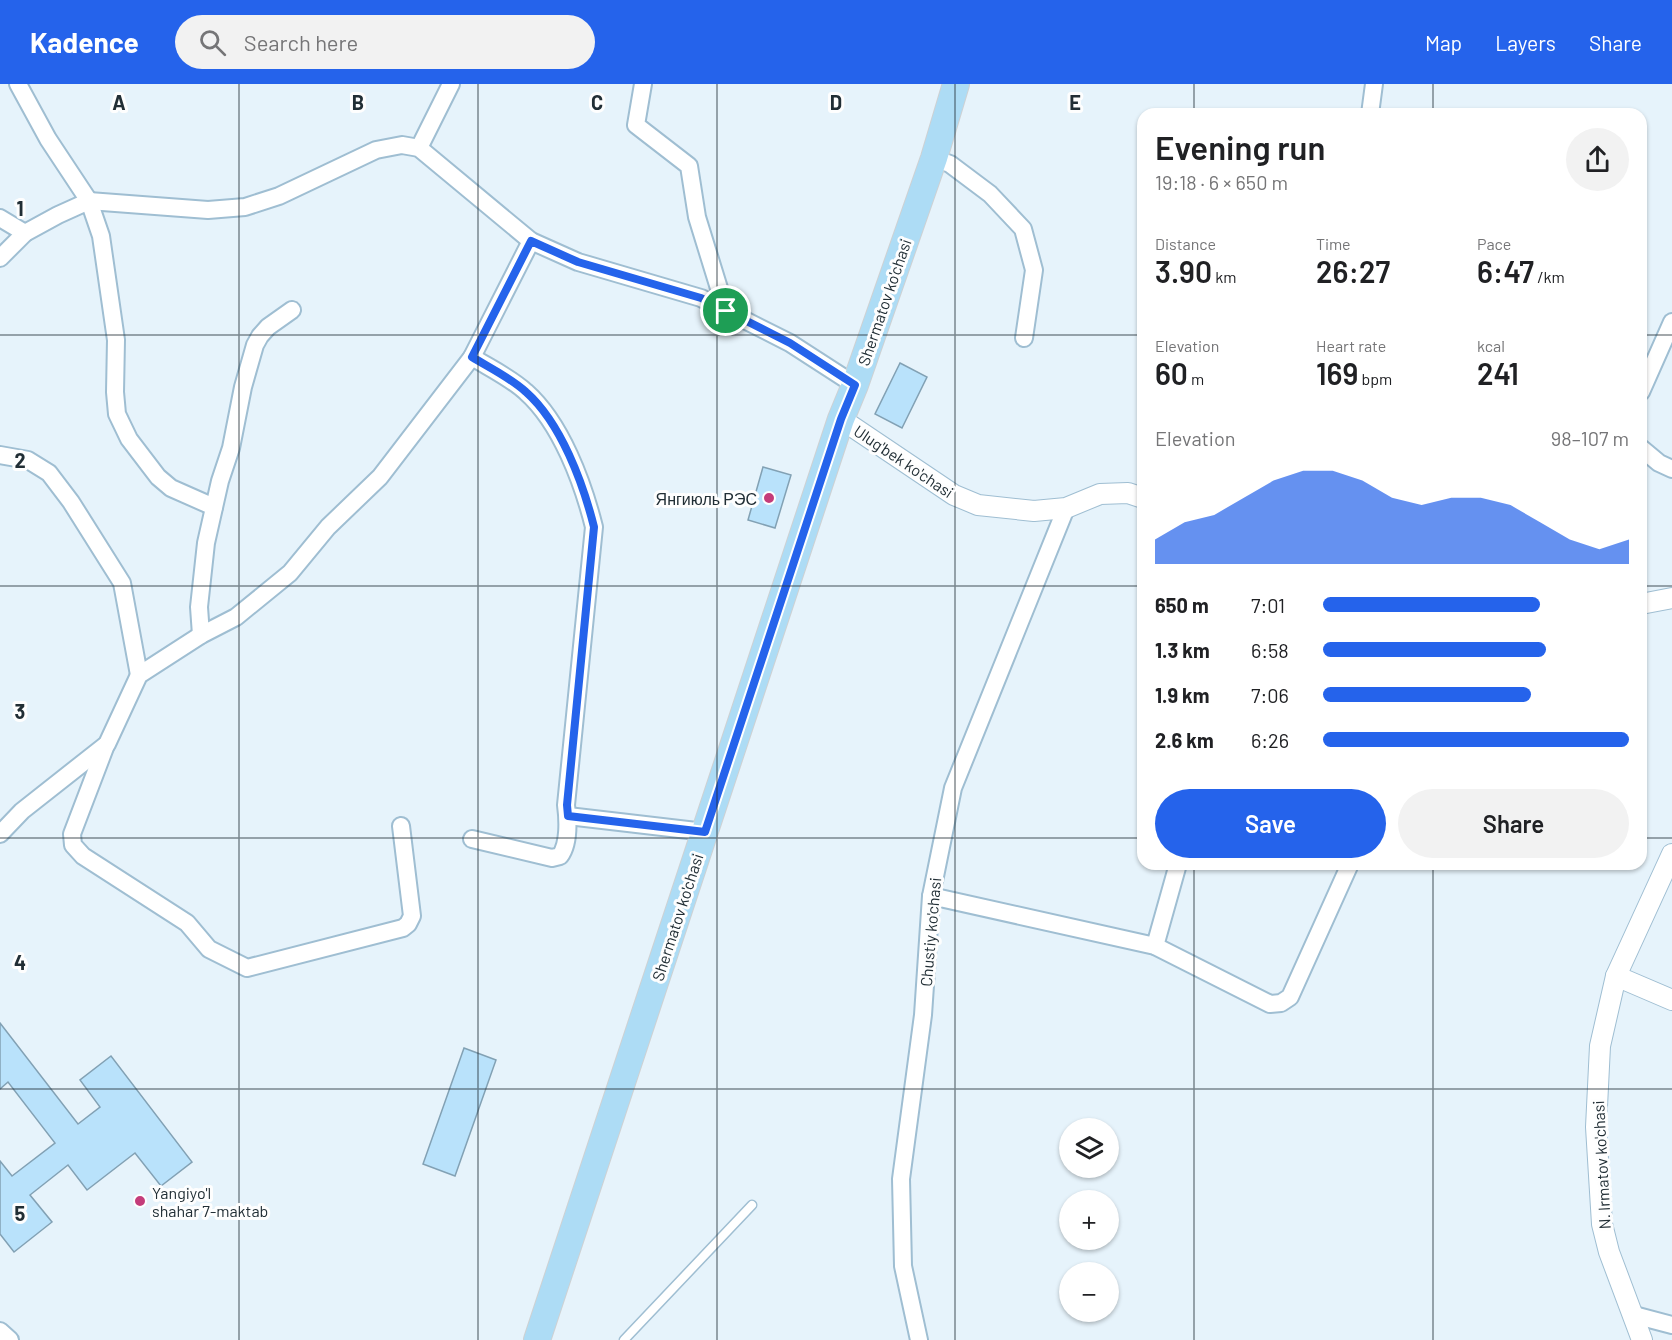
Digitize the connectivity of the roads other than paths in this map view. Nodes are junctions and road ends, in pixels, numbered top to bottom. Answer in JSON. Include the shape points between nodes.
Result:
{"nodes":[{"id":1,"x":18,"y":84,"type":"edge"},
{"id":2,"x":452,"y":84,"type":"edge"},
{"id":3,"x":643,"y":84,"type":"edge"},
{"id":4,"x":956,"y":84,"type":"edge"},
{"id":5,"x":1374,"y":84,"type":"edge"},
{"id":6,"x":1371,"y":108,"type":"edge"},
{"id":7,"x":419,"y":148,"type":"junction"},
{"id":8,"x":933,"y":158,"type":"junction"},
{"id":9,"x":89,"y":201,"type":"junction"},
{"id":10,"x":0,"y":218,"type":"edge"},
{"id":11,"x":25,"y":233,"type":"junction"},
{"id":12,"x":531,"y":241,"type":"junction"},
{"id":13,"x":0,"y":258,"type":"edge"},
{"id":14,"x":292,"y":310,"type":"dead end"},
{"id":15,"x":726,"y":311,"type":"junction"},
{"id":16,"x":1672,"y":322,"type":"edge"},
{"id":17,"x":1024,"y":338,"type":"dead end"},
{"id":18,"x":472,"y":357,"type":"junction"},
{"id":19,"x":1647,"y":378,"type":"edge"},
{"id":20,"x":855,"y":385,"type":"junction"},
{"id":21,"x":841,"y":419,"type":"junction"},
{"id":22,"x":1647,"y":453,"type":"edge"},
{"id":23,"x":0,"y":455,"type":"edge"},
{"id":24,"x":1672,"y":469,"type":"edge"},
{"id":25,"x":1137,"y":496,"type":"edge"},
{"id":26,"x":214,"y":507,"type":"junction"},
{"id":27,"x":1066,"y":508,"type":"junction"},
{"id":28,"x":1672,"y":598,"type":"edge"},
{"id":29,"x":1647,"y":603,"type":"edge"},
{"id":30,"x":201,"y":635,"type":"junction"},
{"id":31,"x":139,"y":675,"type":"junction"},
{"id":32,"x":107,"y":744,"type":"junction"},
{"id":33,"x":568,"y":816,"type":"junction"},
{"id":34,"x":401,"y":826,"type":"dead end"},
{"id":35,"x":705,"y":832,"type":"junction"},
{"id":36,"x":0,"y":834,"type":"edge"},
{"id":37,"x":472,"y":839,"type":"dead end"},
{"id":38,"x":1672,"y":854,"type":"edge"},
{"id":39,"x":1176,"y":870,"type":"edge"},
{"id":40,"x":1347,"y":870,"type":"edge"},
{"id":41,"x":930,"y":896,"type":"junction"},
{"id":42,"x":1155,"y":945,"type":"junction"},
{"id":43,"x":1616,"y":976,"type":"junction"},
{"id":44,"x":1672,"y":1000,"type":"edge"},
{"id":45,"x":752,"y":1205,"type":"dead end"},
{"id":46,"x":1634,"y":1316,"type":"junction"},
{"id":47,"x":1672,"y":1325,"type":"edge"},
{"id":48,"x":0,"y":1331,"type":"edge"},
{"id":49,"x":10,"y":1340,"type":"edge"},
{"id":50,"x":537,"y":1340,"type":"edge"},
{"id":51,"x":624,"y":1340,"type":"edge"},
{"id":52,"x":920,"y":1340,"type":"edge"},
{"id":53,"x":1642,"y":1340,"type":"edge"}],
"edges":[{"from":1,"to":9,"type":"street"},
{"from":2,"to":7,"type":"street"},
{"from":3,"to":15,"type":"street","via":[[636,125],[689,166],[697,217]]},
{"from":4,"to":8,"type":"main road","name":"Shermatov ko'chasi"},
{"from":5,"to":6,"type":"street"},
{"from":7,"to":9,"type":"street","via":[[402,145],[376,150],[279,196],[245,207],[208,210]]},
{"from":7,"to":12,"type":"street"},
{"from":8,"to":17,"type":"street","via":[[950,164],[990,194],[1023,228],[1034,270]]},
{"from":8,"to":20,"type":"main road","name":"Shermatov ko'chasi"},
{"from":9,"to":11,"type":"street"},
{"from":9,"to":26,"type":"street","via":[[101,236],[116,340],[117,414],[129,439],[158,477],[171,488]]},
{"from":10,"to":11,"type":"street"},
{"from":11,"to":13,"type":"street"},
{"from":12,"to":15,"type":"street","via":[[578,262],[701,298]]},
{"from":12,"to":18,"type":"street"},
{"from":14,"to":26,"type":"street","via":[[268,327],[255,345]]},
{"from":15,"to":20,"type":"street","via":[[790,343]]},
{"from":16,"to":19,"type":"street"},
{"from":18,"to":30,"type":"street","via":[[380,477],[328,527],[290,573],[236,617]]},
{"from":18,"to":33,"type":"street","via":[[525,390],[539,404],[574,469],[594,527]]},
{"from":20,"to":21,"type":"main road","name":"Shermatov ko'chasi"},
{"from":21,"to":27,"type":"street","name":"Ulug'bek ko'chasi","via":[[954,495],[978,505],[1034,511]]},
{"from":21,"to":35,"type":"main road","name":"Shermatov ko'chasi"},
{"from":22,"to":24,"type":"street"},
{"from":23,"to":31,"type":"street","via":[[28,460],[49,473],[71,501],[122,583]]},
{"from":25,"to":27,"type":"street","name":"Ulug'bek ko'chasi","via":[[1100,494]]},
{"from":26,"to":30,"type":"street","via":[[198,607]]},
{"from":27,"to":41,"type":"street","name":"Chustiy ko'chasi","via":[[953,788]]},
{"from":28,"to":29,"type":"street"},
{"from":30,"to":31,"type":"street"},
{"from":31,"to":32,"type":"street"},
{"from":32,"to":34,"type":"street","via":[[72,834],[73,845],[83,856],[187,923],[209,949],[247,968],[408,924],[412,916]]},
{"from":32,"to":36,"type":"street","via":[[22,811]]},
{"from":33,"to":35,"type":"street"},
{"from":33,"to":37,"type":"street","via":[[565,848],[556,858]]},
{"from":35,"to":50,"type":"main road","name":"Shermatov ko'chasi"},
{"from":38,"to":43,"type":"street","name":"N. Irmatov ko'chasi"},
{"from":39,"to":42,"type":"street"},
{"from":40,"to":42,"type":"street","via":[[1290,997],[1281,1003],[1270,1004]]},
{"from":41,"to":42,"type":"street"},
{"from":41,"to":52,"type":"street","name":"Chustiy ko'chasi","via":[[923,1016],[901,1179],[903,1266]]},
{"from":43,"to":44,"type":"street"},
{"from":43,"to":46,"type":"street","name":"N. Irmatov ko'chasi","via":[[1600,1046],[1596,1127],[1602,1224]]},
{"from":45,"to":51,"type":"lane"},
{"from":46,"to":47,"type":"street"},
{"from":46,"to":53,"type":"street","name":"N. Irmatov ko'chasi"},
{"from":48,"to":49,"type":"street"}]}
